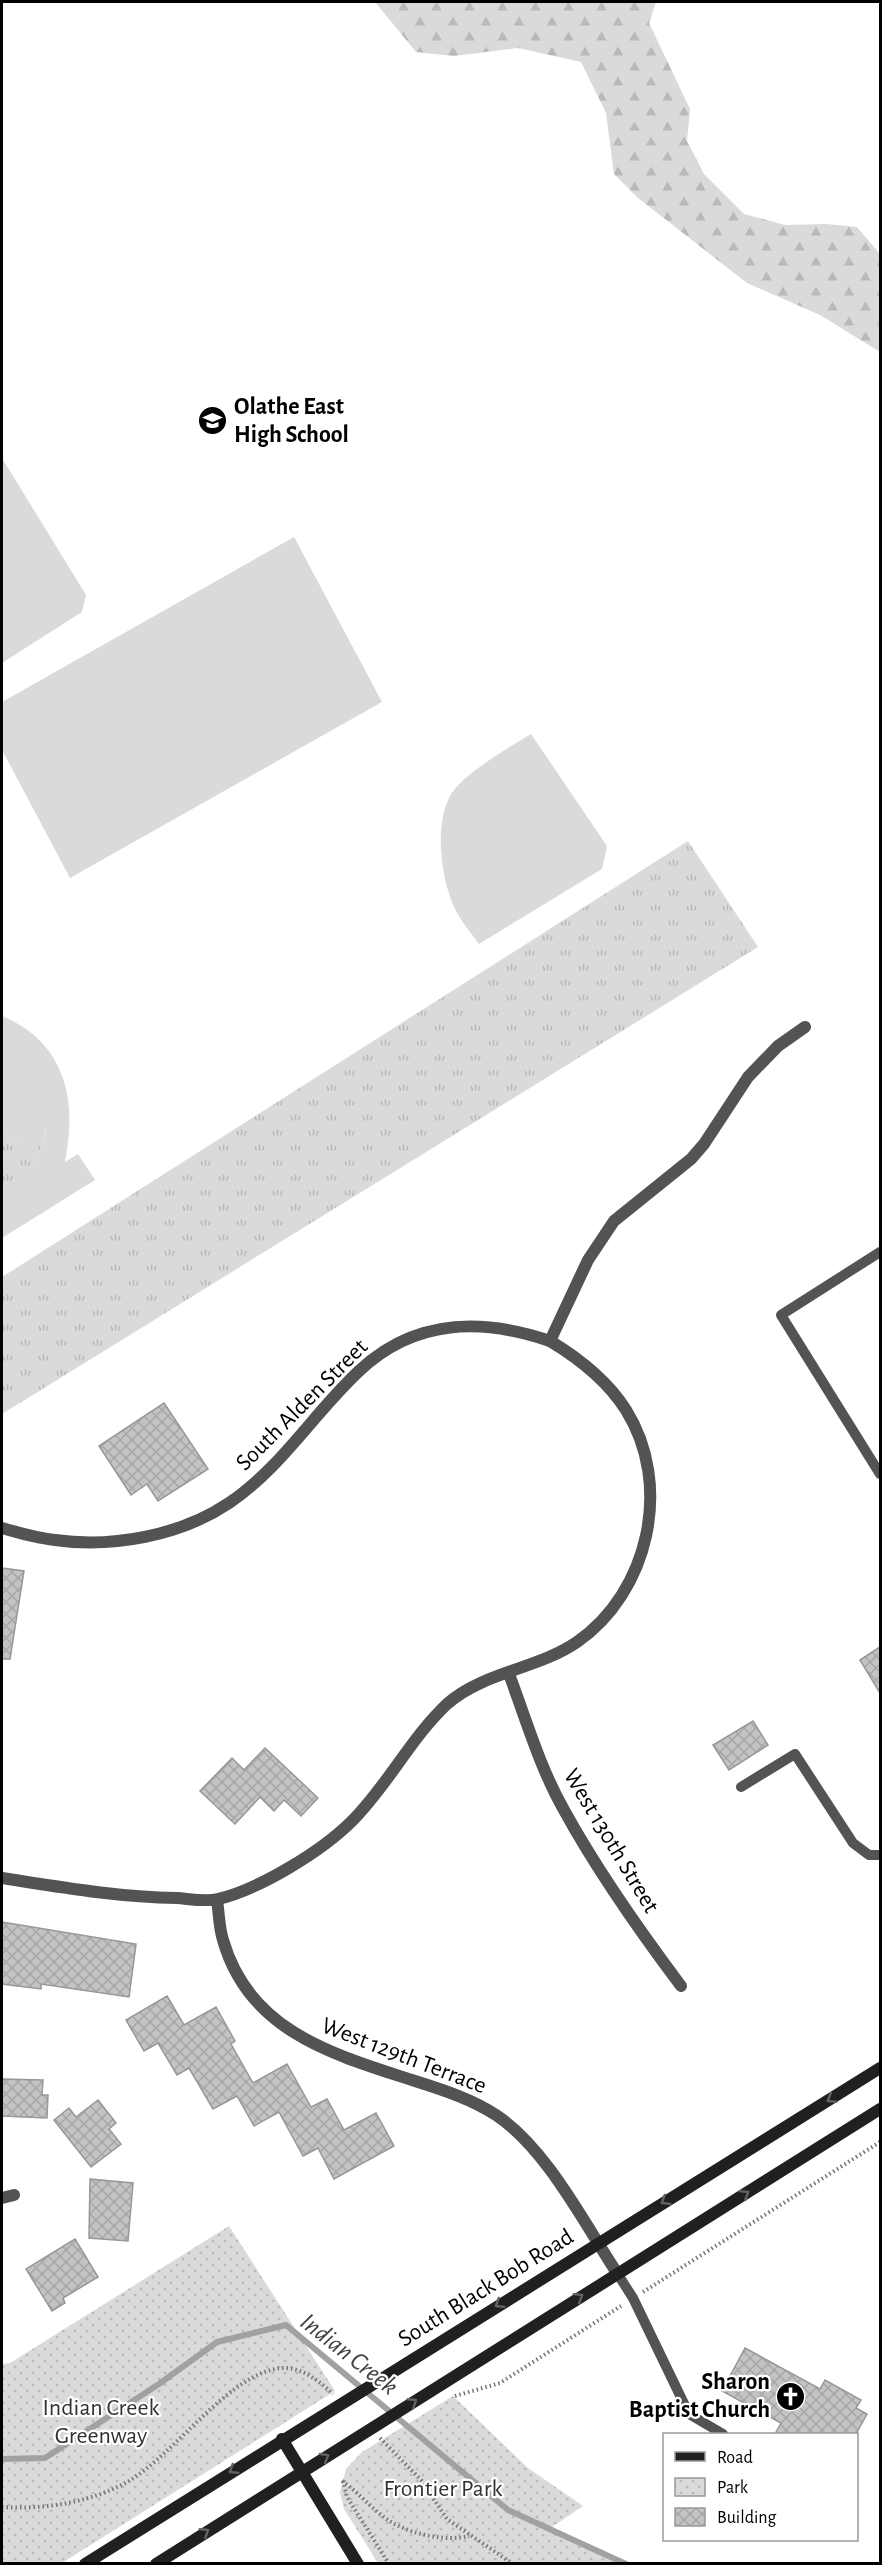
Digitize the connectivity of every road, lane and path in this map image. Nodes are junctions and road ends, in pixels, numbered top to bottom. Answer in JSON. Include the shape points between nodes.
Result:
{"nodes":[{"id":1,"x":805,"y":1027,"type":"dead end"},
{"id":2,"x":880,"y":1252,"type":"edge"},
{"id":3,"x":550,"y":1341,"type":"junction"},
{"id":4,"x":880,"y":1474,"type":"edge"},
{"id":5,"x":2,"y":1528,"type":"edge"},
{"id":6,"x":509,"y":1674,"type":"junction"},
{"id":7,"x":741,"y":1786,"type":"dead end"},
{"id":8,"x":880,"y":1855,"type":"edge"},
{"id":9,"x":2,"y":1878,"type":"edge"},
{"id":10,"x":217,"y":1900,"type":"junction"},
{"id":11,"x":681,"y":1986,"type":"dead end"},
{"id":12,"x":880,"y":2068,"type":"edge"},
{"id":13,"x":880,"y":2109,"type":"edge"},
{"id":14,"x":880,"y":2142,"type":"edge"},
{"id":15,"x":597,"y":2243,"type":"junction"},
{"id":16,"x":617,"y":2273,"type":"junction"},
{"id":17,"x":633,"y":2298,"type":"junction"},
{"id":18,"x":453,"y":2396,"type":"dead end"},
{"id":19,"x":721,"y":2433,"type":"edge"},
{"id":20,"x":282,"y":2439,"type":"junction"},
{"id":21,"x":301,"y":2471,"type":"junction"},
{"id":22,"x":470,"y":2536,"type":"dead end"},
{"id":23,"x":85,"y":2564,"type":"edge"},
{"id":24,"x":156,"y":2564,"type":"edge"},
{"id":25,"x":358,"y":2564,"type":"edge"},
{"id":26,"x":389,"y":2564,"type":"edge"}],
"edges":[{"from":1,"to":3,"type":"street","via":[[778,1046],[748,1077],[691,1159],[614,1221],[588,1260]]},
{"from":2,"to":4,"type":"lane","via":[[781,1315]]},
{"from":3,"to":5,"type":"street","name":"South Alden Street","via":[[488,1325],[456,1326],[404,1341],[379,1354],[359,1371],[280,1462],[254,1485],[227,1505],[173,1529],[125,1540],[84,1542],[54,1540]]},
{"from":3,"to":6,"type":"street","name":"South Alden Street","via":[[601,1379],[627,1412],[637,1431],[650,1481],[648,1524],[630,1584],[604,1619],[563,1652]]},
{"from":6,"to":10,"type":"street","name":"South Alden Street","via":[[477,1685],[434,1716],[352,1821],[321,1847],[286,1870]]},
{"from":6,"to":11,"type":"street","name":"West 130th Street","via":[[564,1810],[647,1941]]},
{"from":7,"to":8,"type":"lane","via":[[795,1754],[852,1843],[868,1855]]},
{"from":9,"to":10,"type":"street","via":[[123,1897]]},
{"from":10,"to":15,"type":"street","name":"West 129th Terrace","via":[[222,1940],[237,1972],[252,1997],[277,2022],[333,2055],[455,2094],[496,2115],[529,2142]]},
{"from":12,"to":15,"type":"main road","name":"South Black Bob Road","one_way":true},
{"from":16,"to":13,"type":"main road","one_way":true},
{"from":14,"to":17,"type":"path"},
{"from":15,"to":16,"type":"street","name":"West 129th Terrace"},
{"from":15,"to":20,"type":"main road","name":"South Black Bob Road","one_way":true},
{"from":16,"to":17,"type":"lane"},
{"from":21,"to":16,"type":"main road","one_way":true},
{"from":17,"to":18,"type":"path","via":[[500,2383]]},
{"from":17,"to":19,"type":"lane","via":[[689,2414]]},
{"from":20,"to":21,"type":"main road"},
{"from":20,"to":23,"type":"main road","name":"South Black Bob Road","one_way":true},
{"from":24,"to":21,"type":"main road","one_way":true},
{"from":21,"to":25,"type":"main road"},
{"from":22,"to":26,"type":"path","via":[[446,2539],[402,2528],[342,2481],[347,2498]]}]}
